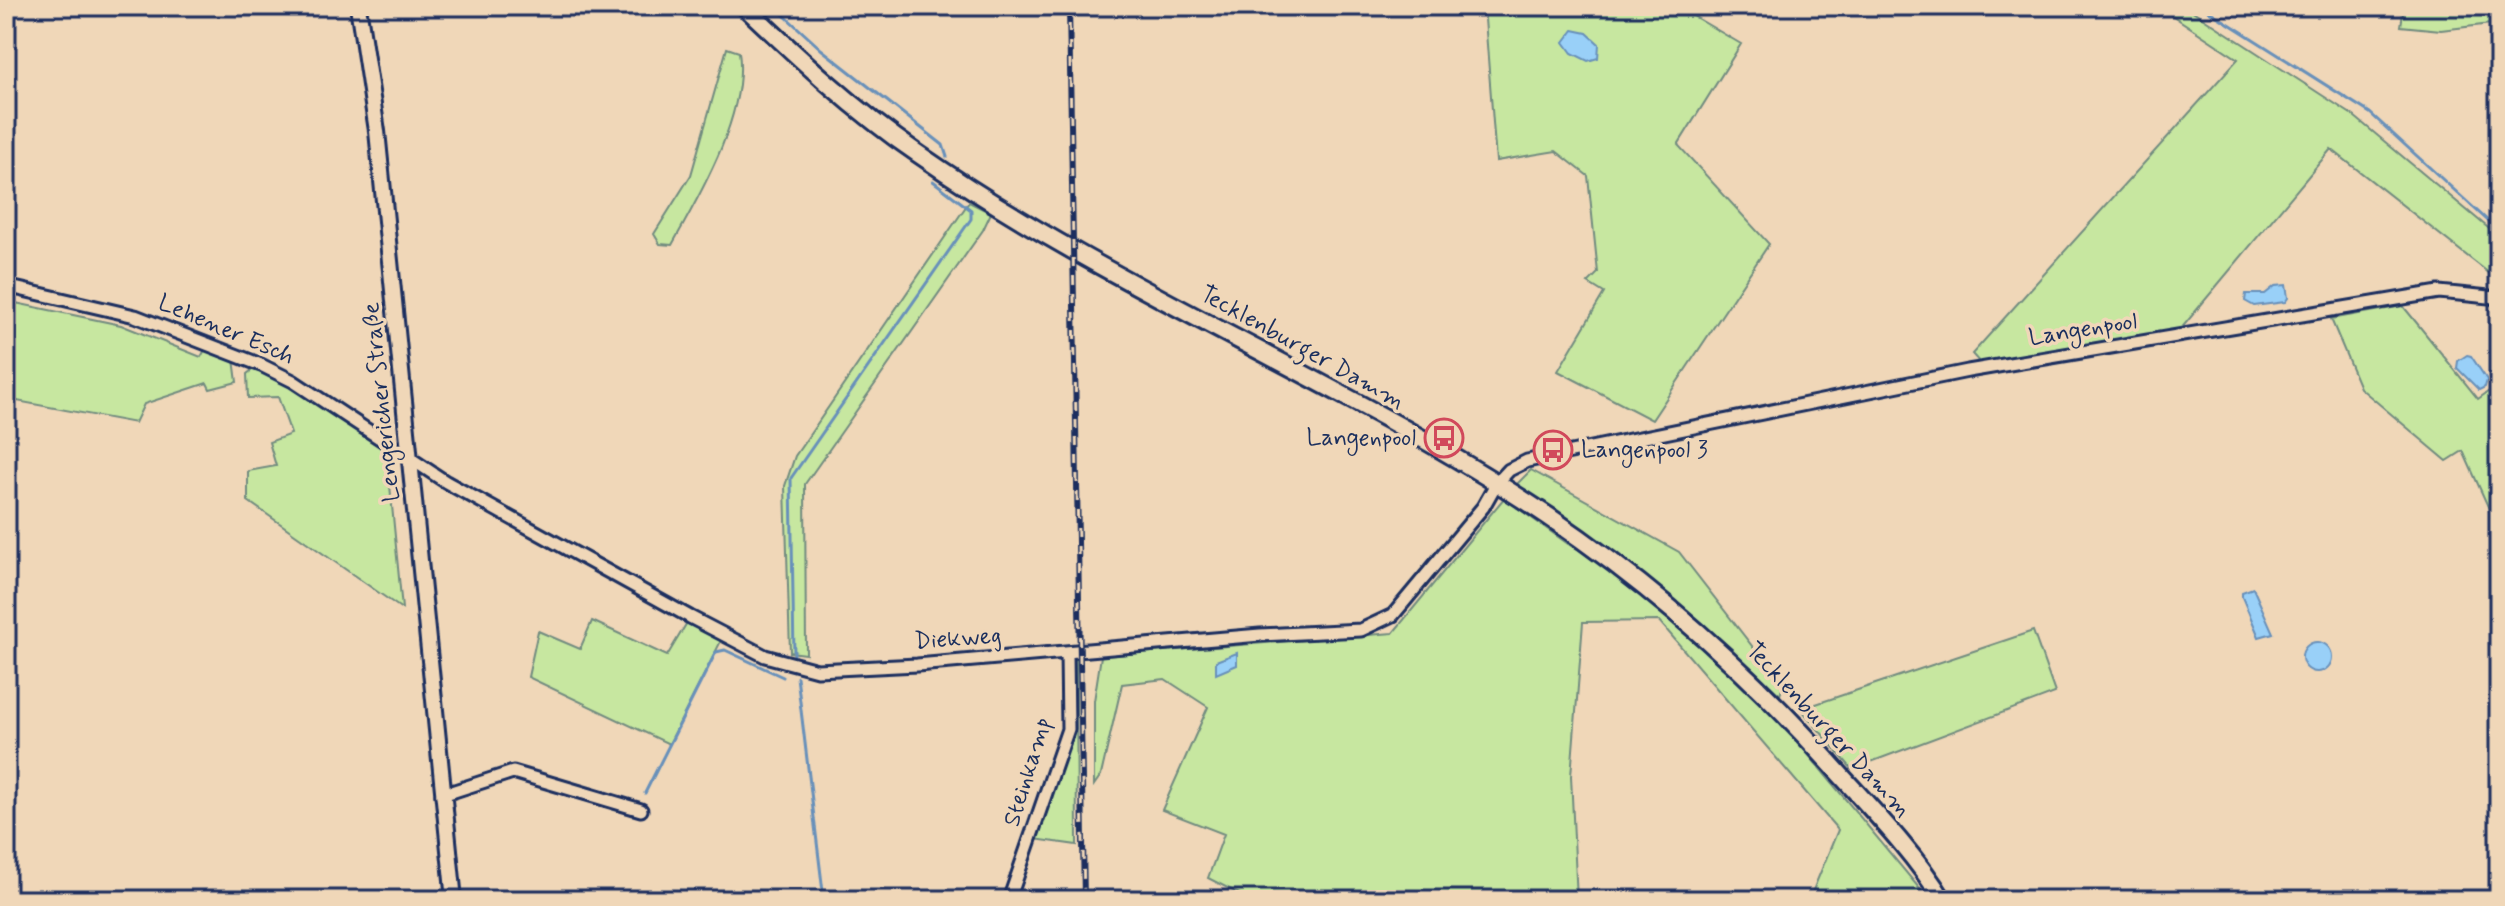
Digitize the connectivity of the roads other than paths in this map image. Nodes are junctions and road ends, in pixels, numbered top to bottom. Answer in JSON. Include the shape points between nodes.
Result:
{"nodes":[{"id":1,"x":358,"y":6,"type":"edge"},
{"id":2,"x":744,"y":6,"type":"edge"},
{"id":3,"x":6,"y":286,"type":"edge"},
{"id":4,"x":2499,"y":298,"type":"edge"},
{"id":5,"x":410,"y":458,"type":"junction"},
{"id":6,"x":1496,"y":484,"type":"junction"},
{"id":7,"x":1067,"y":653,"type":"junction"},
{"id":8,"x":442,"y":795,"type":"junction"},
{"id":9,"x":641,"y":810,"type":"dead end"},
{"id":10,"x":454,"y":900,"type":"edge"},
{"id":11,"x":1009,"y":900,"type":"edge"},
{"id":12,"x":1943,"y":900,"type":"edge"}],
"edges":[{"from":1,"to":5,"type":"street","name":"Lengericher Straße","via":[[377,131]]},
{"from":2,"to":6,"type":"main road","name":"Tecklenburger Damm","via":[[814,73],[918,155],[1011,213]]},
{"from":3,"to":5,"type":"street","name":"Lehener Esch","via":[[135,316],[261,365]]},
{"from":4,"to":6,"type":"street","name":"Langenpool","via":[[2439,292],[1968,371],[1527,461]]},
{"from":5,"to":7,"type":"street","name":"Diekweg","via":[[736,643],[793,665],[817,670]]},
{"from":5,"to":8,"type":"street","name":"Lengericher Straße"},
{"from":6,"to":7,"type":"street","name":"Diekweg","via":[[1407,601],[1393,615],[1361,630]]},
{"from":6,"to":12,"type":"main road","name":"Tecklenburger Damm","via":[[1614,563],[1727,655],[1879,818]]},
{"from":7,"to":11,"type":"street","name":"Steinkamp","via":[[1068,729]]},
{"from":8,"to":9,"type":"street","via":[[513,772]]},
{"from":8,"to":10,"type":"street","name":"Lengericher Straße"}]}
